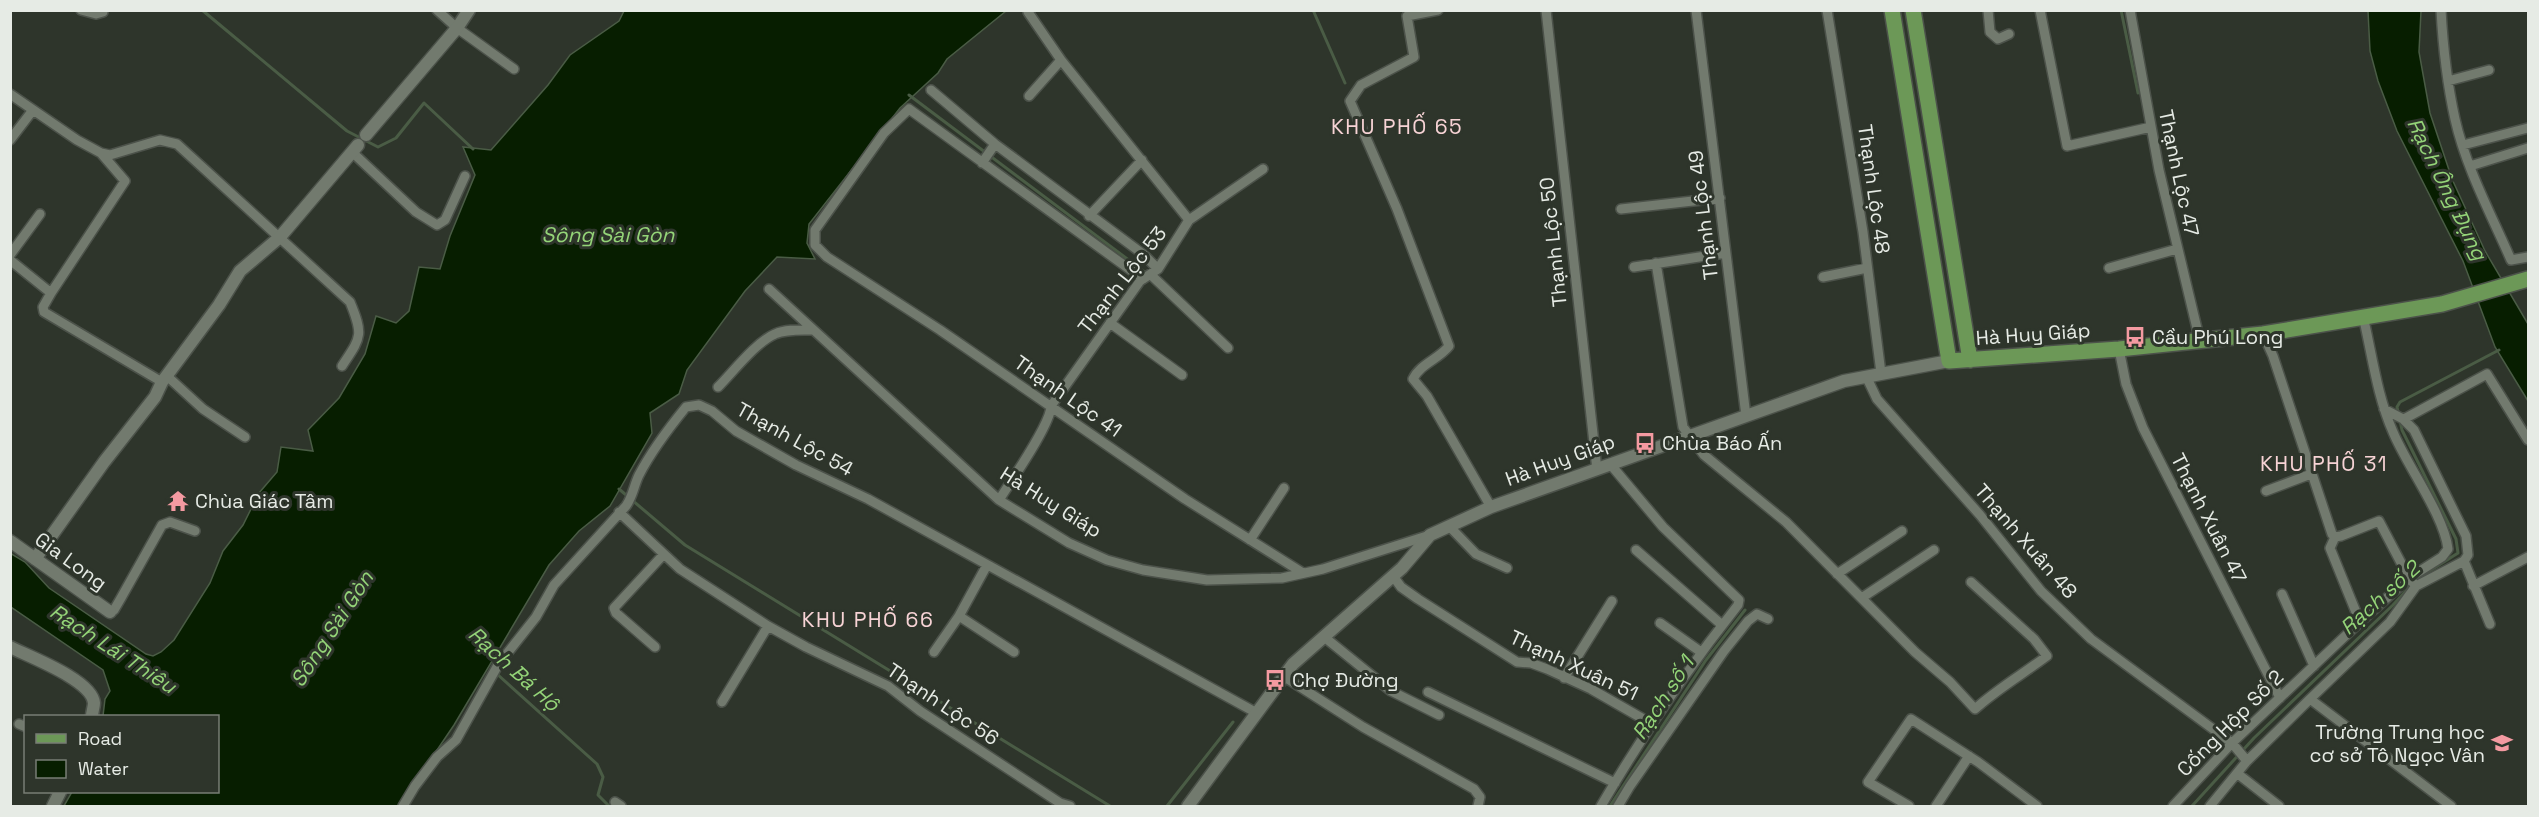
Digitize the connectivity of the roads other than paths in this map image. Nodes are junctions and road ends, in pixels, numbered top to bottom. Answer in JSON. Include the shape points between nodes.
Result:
{"nodes":[{"id":1,"x":81,"y":10,"type":"edge"},
{"id":2,"x":437,"y":10,"type":"edge"},
{"id":3,"x":469,"y":10,"type":"edge"},
{"id":4,"x":1438,"y":10,"type":"edge"},
{"id":5,"x":1546,"y":10,"type":"edge"},
{"id":6,"x":1696,"y":10,"type":"edge"},
{"id":7,"x":1827,"y":10,"type":"edge"},
{"id":8,"x":1892,"y":10,"type":"edge"},
{"id":9,"x":1913,"y":10,"type":"edge"},
{"id":10,"x":1988,"y":10,"type":"edge"},
{"id":11,"x":2040,"y":10,"type":"edge"},
{"id":12,"x":2130,"y":10,"type":"edge"},
{"id":13,"x":2441,"y":10,"type":"edge"},
{"id":14,"x":103,"y":12,"type":"dead end"},
{"id":15,"x":1028,"y":12,"type":"edge"},
{"id":16,"x":457,"y":28,"type":"junction"},
{"id":17,"x":2008,"y":34,"type":"dead end"},
{"id":18,"x":1061,"y":60,"type":"junction"},
{"id":19,"x":514,"y":69,"type":"dead end"},
{"id":20,"x":2489,"y":70,"type":"dead end"},
{"id":21,"x":2448,"y":81,"type":"junction"},
{"id":22,"x":931,"y":90,"type":"dead end"},
{"id":23,"x":10,"y":94,"type":"edge"},
{"id":24,"x":1029,"y":96,"type":"dead end"},
{"id":25,"x":33,"y":110,"type":"junction"},
{"id":26,"x":2151,"y":127,"type":"junction"},
{"id":27,"x":2529,"y":128,"type":"edge"},
{"id":28,"x":366,"y":135,"type":"joint"},
{"id":29,"x":10,"y":140,"type":"edge"},
{"id":30,"x":994,"y":145,"type":"junction"},
{"id":31,"x":2463,"y":145,"type":"junction"},
{"id":32,"x":2529,"y":148,"type":"edge"},
{"id":33,"x":355,"y":149,"type":"junction"},
{"id":34,"x":101,"y":153,"type":"junction"},
{"id":35,"x":1142,"y":160,"type":"junction"},
{"id":36,"x":983,"y":162,"type":"junction"},
{"id":37,"x":2470,"y":166,"type":"junction"},
{"id":38,"x":1263,"y":169,"type":"dead end"},
{"id":39,"x":465,"y":176,"type":"dead end"},
{"id":40,"x":1720,"y":198,"type":"junction"},
{"id":41,"x":1621,"y":209,"type":"dead end"},
{"id":42,"x":40,"y":214,"type":"dead end"},
{"id":43,"x":1089,"y":216,"type":"junction"},
{"id":44,"x":1189,"y":220,"type":"junction"},
{"id":45,"x":280,"y":237,"type":"junction"},
{"id":46,"x":2177,"y":249,"type":"junction"},
{"id":47,"x":1725,"y":253,"type":"junction"},
{"id":48,"x":10,"y":255,"type":"edge"},
{"id":49,"x":2529,"y":256,"type":"edge"},
{"id":50,"x":10,"y":260,"type":"edge"},
{"id":51,"x":1656,"y":263,"type":"junction"},
{"id":52,"x":1634,"y":267,"type":"dead end"},
{"id":53,"x":1867,"y":268,"type":"junction"},
{"id":54,"x":2109,"y":268,"type":"dead end"},
{"id":55,"x":1151,"y":274,"type":"junction"},
{"id":56,"x":1823,"y":277,"type":"dead end"},
{"id":57,"x":2526,"y":280,"type":"edge"},
{"id":58,"x":769,"y":289,"type":"dead end"},
{"id":59,"x":51,"y":293,"type":"junction"},
{"id":60,"x":2363,"y":316,"type":"junction"},
{"id":61,"x":1110,"y":323,"type":"junction"},
{"id":62,"x":813,"y":330,"type":"junction"},
{"id":63,"x":2262,"y":334,"type":"junction"},
{"id":64,"x":2200,"y":341,"type":"junction"},
{"id":65,"x":1228,"y":348,"type":"dead end"},
{"id":66,"x":2119,"y":349,"type":"junction"},
{"id":67,"x":1970,"y":360,"type":"junction"},
{"id":68,"x":1949,"y":361,"type":"junction"},
{"id":69,"x":342,"y":366,"type":"dead end"},
{"id":70,"x":1881,"y":374,"type":"junction"},
{"id":71,"x":1182,"y":375,"type":"dead end"},
{"id":72,"x":1866,"y":376,"type":"junction"},
{"id":73,"x":165,"y":379,"type":"junction"},
{"id":74,"x":718,"y":387,"type":"dead end"},
{"id":75,"x":1051,"y":409,"type":"junction"},
{"id":76,"x":2389,"y":410,"type":"junction"},
{"id":77,"x":1746,"y":416,"type":"junction"},
{"id":78,"x":2403,"y":419,"type":"junction"},
{"id":79,"x":1688,"y":435,"type":"junction"},
{"id":80,"x":246,"y":437,"type":"dead end"},
{"id":81,"x":2529,"y":440,"type":"edge"},
{"id":82,"x":1611,"y":465,"type":"junction"},
{"id":83,"x":1597,"y":470,"type":"junction"},
{"id":84,"x":2311,"y":474,"type":"junction"},
{"id":85,"x":1284,"y":488,"type":"dead end"},
{"id":86,"x":2266,"y":490,"type":"dead end"},
{"id":87,"x":999,"y":500,"type":"junction"},
{"id":88,"x":1491,"y":507,"type":"junction"},
{"id":89,"x":618,"y":512,"type":"junction"},
{"id":90,"x":1449,"y":526,"type":"junction"},
{"id":91,"x":195,"y":531,"type":"dead end"},
{"id":92,"x":1902,"y":531,"type":"dead end"},
{"id":93,"x":1430,"y":535,"type":"junction"},
{"id":94,"x":2335,"y":537,"type":"junction"},
{"id":95,"x":1250,"y":540,"type":"junction"},
{"id":96,"x":10,"y":541,"type":"edge"},
{"id":97,"x":1636,"y":550,"type":"dead end"},
{"id":98,"x":1934,"y":550,"type":"dead end"},
{"id":99,"x":664,"y":554,"type":"junction"},
{"id":100,"x":2529,"y":557,"type":"edge"},
{"id":101,"x":35,"y":559,"type":"junction"},
{"id":102,"x":2464,"y":561,"type":"junction"},
{"id":103,"x":987,"y":565,"type":"junction"},
{"id":104,"x":1507,"y":568,"type":"dead end"},
{"id":105,"x":1303,"y":573,"type":"junction"},
{"id":106,"x":1837,"y":574,"type":"junction"},
{"id":107,"x":1393,"y":576,"type":"junction"},
{"id":108,"x":2409,"y":578,"type":"junction"},
{"id":109,"x":1971,"y":582,"type":"dead end"},
{"id":110,"x":2416,"y":586,"type":"junction"},
{"id":111,"x":2473,"y":586,"type":"junction"},
{"id":112,"x":2282,"y":594,"type":"dead end"},
{"id":113,"x":1863,"y":597,"type":"junction"},
{"id":114,"x":1612,"y":602,"type":"dead end"},
{"id":115,"x":110,"y":612,"type":"joint"},
{"id":116,"x":959,"y":616,"type":"junction"},
{"id":117,"x":1768,"y":619,"type":"dead end"},
{"id":118,"x":2360,"y":622,"type":"junction"},
{"id":119,"x":1660,"y":623,"type":"dead end"},
{"id":120,"x":2490,"y":624,"type":"dead end"},
{"id":121,"x":1722,"y":625,"type":"junction"},
{"id":122,"x":768,"y":626,"type":"junction"},
{"id":123,"x":1323,"y":636,"type":"junction"},
{"id":124,"x":10,"y":647,"type":"edge"},
{"id":125,"x":654,"y":647,"type":"dead end"},
{"id":126,"x":934,"y":652,"type":"dead end"},
{"id":127,"x":1014,"y":652,"type":"dead end"},
{"id":128,"x":1701,"y":652,"type":"junction"},
{"id":129,"x":2314,"y":666,"type":"junction"},
{"id":130,"x":1283,"y":676,"type":"junction"},
{"id":131,"x":1564,"y":678,"type":"junction"},
{"id":132,"x":1428,"y":692,"type":"dead end"},
{"id":133,"x":2280,"y":698,"type":"junction"},
{"id":134,"x":2310,"y":699,"type":"junction"},
{"id":135,"x":722,"y":702,"type":"dead end"},
{"id":136,"x":1255,"y":712,"type":"junction"},
{"id":137,"x":92,"y":715,"type":"edge"},
{"id":138,"x":1439,"y":715,"type":"dead end"},
{"id":139,"x":1652,"y":724,"type":"junction"},
{"id":140,"x":2232,"y":743,"type":"junction"},
{"id":141,"x":1969,"y":756,"type":"junction"},
{"id":142,"x":2247,"y":761,"type":"junction"},
{"id":143,"x":2238,"y":774,"type":"junction"},
{"id":144,"x":1615,"y":783,"type":"junction"},
{"id":145,"x":60,"y":793,"type":"edge"},
{"id":146,"x":53,"y":807,"type":"edge"},
{"id":147,"x":403,"y":807,"type":"edge"},
{"id":148,"x":1070,"y":807,"type":"edge"},
{"id":149,"x":1188,"y":807,"type":"edge"},
{"id":150,"x":1478,"y":807,"type":"edge"},
{"id":151,"x":1601,"y":807,"type":"edge"},
{"id":152,"x":1618,"y":807,"type":"edge"},
{"id":153,"x":1909,"y":807,"type":"edge"},
{"id":154,"x":1936,"y":807,"type":"edge"},
{"id":155,"x":2037,"y":807,"type":"edge"},
{"id":156,"x":2173,"y":807,"type":"edge"},
{"id":157,"x":2210,"y":807,"type":"edge"},
{"id":158,"x":2278,"y":807,"type":"edge"},
{"id":159,"x":2451,"y":807,"type":"edge"}],
"edges":[{"from":1,"to":14,"type":"street"},
{"from":2,"to":16,"type":"street"},
{"from":3,"to":16,"type":"street"},
{"from":4,"to":88,"type":"street","via":[[1407,16],[1414,57],[1361,85],[1350,101],[1449,345],[1442,355],[1416,372],[1413,379],[1427,396]]},
{"from":5,"to":83,"type":"street","name":"Thạnh Lộc 50"},
{"from":6,"to":40,"type":"street","name":"Thạnh Lộc 49"},
{"from":7,"to":53,"type":"street","name":"Thạnh Lộc 48"},
{"from":8,"to":68,"type":"main road"},
{"from":9,"to":67,"type":"main road"},
{"from":10,"to":17,"type":"street","via":[[1990,32],[1998,39]]},
{"from":11,"to":26,"type":"street","via":[[2067,146]]},
{"from":12,"to":26,"type":"street","name":"Thạnh Lộc 47"},
{"from":13,"to":21,"type":"street"},
{"from":15,"to":18,"type":"street"},
{"from":16,"to":19,"type":"street"},
{"from":16,"to":28,"type":"street"},
{"from":18,"to":24,"type":"street"},
{"from":18,"to":35,"type":"street"},
{"from":20,"to":21,"type":"street"},
{"from":21,"to":31,"type":"street"},
{"from":22,"to":30,"type":"street"},
{"from":23,"to":25,"type":"street"},
{"from":25,"to":29,"type":"street"},
{"from":25,"to":34,"type":"street"},
{"from":26,"to":46,"type":"street","name":"Thạnh Lộc 47"},
{"from":27,"to":31,"type":"street"},
{"from":28,"to":33,"type":"street"},
{"from":30,"to":36,"type":"street"},
{"from":30,"to":43,"type":"street"},
{"from":31,"to":37,"type":"street"},
{"from":32,"to":37,"type":"street"},
{"from":33,"to":39,"type":"street","via":[[416,212],[437,225],[445,220]]},
{"from":33,"to":45,"type":"street"},
{"from":34,"to":45,"type":"street","via":[[110,155],[160,140],[177,144]]},
{"from":34,"to":59,"type":"street","via":[[125,181]]},
{"from":35,"to":43,"type":"street"},
{"from":35,"to":44,"type":"street"},
{"from":36,"to":55,"type":"street"},
{"from":36,"to":75,"type":"street","name":"Thạnh Lộc 41","via":[[909,109],[884,133],[815,230],[815,245],[826,257]]},
{"from":37,"to":49,"type":"street","via":[[2511,260]]},
{"from":38,"to":44,"type":"street","name":"Thạnh Lộc 53"},
{"from":40,"to":41,"type":"street"},
{"from":40,"to":47,"type":"street","name":"Thạnh Lộc 49"},
{"from":42,"to":48,"type":"street"},
{"from":43,"to":55,"type":"street","via":[[1143,254]]},
{"from":44,"to":55,"type":"street","name":"Thạnh Lộc 53"},
{"from":45,"to":69,"type":"street","via":[[350,302],[359,325],[358,341]]},
{"from":45,"to":73,"type":"street","via":[[240,271]]},
{"from":46,"to":54,"type":"street"},
{"from":46,"to":64,"type":"street","name":"Thạnh Lộc 47"},
{"from":47,"to":51,"type":"street"},
{"from":47,"to":77,"type":"street","name":"Thạnh Lộc 49"},
{"from":50,"to":59,"type":"street"},
{"from":51,"to":52,"type":"street"},
{"from":51,"to":79,"type":"street","via":[[1683,427]]},
{"from":53,"to":56,"type":"street"},
{"from":53,"to":70,"type":"street","name":"Thạnh Lộc 48"},
{"from":55,"to":61,"type":"street","name":"Thạnh Lộc 53"},
{"from":55,"to":65,"type":"street"},
{"from":57,"to":60,"type":"main road","name":"Hà Huy Giáp","via":[[2442,304]]},
{"from":58,"to":62,"type":"street","name":"Hà Huy Giáp"},
{"from":59,"to":73,"type":"street","via":[[44,312]]},
{"from":60,"to":63,"type":"main road","name":"Hà Huy Giáp"},
{"from":60,"to":76,"type":"street"},
{"from":61,"to":71,"type":"street"},
{"from":61,"to":75,"type":"street","name":"Thạnh Lộc 53"},
{"from":62,"to":74,"type":"street","via":[[774,334]]},
{"from":62,"to":87,"type":"street","name":"Hà Huy Giáp"},
{"from":63,"to":64,"type":"main road","name":"Hà Huy Giáp"},
{"from":63,"to":84,"type":"street","via":[[2273,356]]},
{"from":64,"to":66,"type":"main road","name":"Hà Huy Giáp"},
{"from":66,"to":67,"type":"main road","name":"Hà Huy Giáp"},
{"from":66,"to":133,"type":"street","name":"Thạnh Xuân 47","via":[[2126,384],[2143,428]]},
{"from":67,"to":68,"type":"main road","name":"Hà Huy Giáp"},
{"from":68,"to":70,"type":"street","name":"Hà Huy Giáp"},
{"from":70,"to":72,"type":"street","name":"Hà Huy Giáp"},
{"from":72,"to":77,"type":"street","name":"Hà Huy Giáp"},
{"from":72,"to":140,"type":"street","name":"Thạnh Xuân 48","via":[[1877,399],[2041,591],[2091,639]]},
{"from":73,"to":80,"type":"street"},
{"from":73,"to":101,"type":"street"},
{"from":75,"to":87,"type":"street","name":"Thạnh Lộc 53"},
{"from":75,"to":95,"type":"street","name":"Thạnh Lộc 41"},
{"from":76,"to":78,"type":"street"},
{"from":76,"to":108,"type":"street","name":"Cống Hộp Số 2","via":[[2396,439],[2447,542],[2446,553]]},
{"from":77,"to":79,"type":"street","name":"Hà Huy Giáp"},
{"from":78,"to":81,"type":"street","via":[[2487,374]]},
{"from":78,"to":102,"type":"street","via":[[2414,430],[2466,536],[2468,555]]},
{"from":79,"to":82,"type":"street","name":"Hà Huy Giáp"},
{"from":79,"to":106,"type":"street","via":[[1704,455],[1786,522]]},
{"from":82,"to":83,"type":"street","name":"Hà Huy Giáp"},
{"from":82,"to":121,"type":"street","via":[[1675,539],[1738,598],[1738,605]]},
{"from":83,"to":88,"type":"street","name":"Hà Huy Giáp"},
{"from":84,"to":86,"type":"street"},
{"from":84,"to":94,"type":"street","via":[[2327,525]]},
{"from":85,"to":95,"type":"street"},
{"from":87,"to":105,"type":"street","name":"Hà Huy Giáp","via":[[1069,543],[1143,570],[1230,581]]},
{"from":88,"to":90,"type":"street","name":"Hà Huy Giáp"},
{"from":89,"to":99,"type":"street","name":"Thạnh Lộc 56"},
{"from":89,"to":103,"type":"street","name":"Thạnh Lộc 54","via":[[633,495],[661,436],[686,407],[699,405],[796,465],[868,499]]},
{"from":89,"to":147,"type":"street","name":"Thạnh Lộc 54","via":[[555,585],[536,617],[497,666],[456,740],[437,757]]},
{"from":90,"to":93,"type":"street","name":"Hà Huy Giáp"},
{"from":90,"to":104,"type":"street","via":[[1476,554]]},
{"from":91,"to":115,"type":"street","via":[[170,522],[162,525]]},
{"from":92,"to":106,"type":"street"},
{"from":93,"to":105,"type":"street","name":"Hà Huy Giáp"},
{"from":93,"to":107,"type":"street"},
{"from":94,"to":108,"type":"street","via":[[2379,521]]},
{"from":94,"to":118,"type":"street","via":[[2330,548]]},
{"from":95,"to":105,"type":"street","name":"Thạnh Lộc 41"},
{"from":96,"to":101,"type":"street","name":"Gia Long"},
{"from":97,"to":121,"type":"street"},
{"from":98,"to":113,"type":"street"},
{"from":99,"to":122,"type":"street","name":"Thạnh Lộc 56","via":[[680,569]]},
{"from":99,"to":125,"type":"street","via":[[614,608]]},
{"from":100,"to":111,"type":"street"},
{"from":101,"to":115,"type":"street","name":"Gia Long"},
{"from":102,"to":110,"type":"street"},
{"from":102,"to":111,"type":"street"},
{"from":103,"to":116,"type":"street"},
{"from":103,"to":136,"type":"street","name":"Thạnh Lộc 54"},
{"from":106,"to":113,"type":"street"},
{"from":107,"to":123,"type":"street"},
{"from":107,"to":131,"type":"street","name":"Thạnh Xuân 51","via":[[1418,600],[1517,662],[1532,663]]},
{"from":108,"to":110,"type":"street"},
{"from":108,"to":118,"type":"street","name":"Cống Hộp Số 2"},
{"from":109,"to":113,"type":"street","via":[[2034,639],[2047,656],[1975,709]]},
{"from":110,"to":134,"type":"street","via":[[2390,622]]},
{"from":111,"to":120,"type":"street"},
{"from":112,"to":129,"type":"street"},
{"from":114,"to":131,"type":"street"},
{"from":116,"to":126,"type":"street"},
{"from":116,"to":127,"type":"street"},
{"from":117,"to":152,"type":"street","via":[[1757,614],[1724,651]]},
{"from":118,"to":129,"type":"street","name":"Cống Hộp Số 2"},
{"from":119,"to":128,"type":"street"},
{"from":121,"to":128,"type":"street"},
{"from":122,"to":135,"type":"street"},
{"from":122,"to":148,"type":"street","name":"Thạnh Lộc 56","via":[[888,686],[992,759]]},
{"from":123,"to":130,"type":"street"},
{"from":123,"to":138,"type":"street","via":[[1391,691]]},
{"from":124,"to":137,"type":"street","via":[[75,679],[89,691],[94,702]]},
{"from":128,"to":139,"type":"street"},
{"from":129,"to":133,"type":"street","name":"Cống Hộp Số 2"},
{"from":130,"to":136,"type":"street"},
{"from":130,"to":150,"type":"street","via":[[1363,727],[1474,789],[1480,796]]},
{"from":131,"to":139,"type":"street","name":"Thạnh Xuân 51"},
{"from":132,"to":144,"type":"street"},
{"from":133,"to":140,"type":"street","name":"Cống Hộp Số 2"},
{"from":134,"to":142,"type":"street"},
{"from":134,"to":159,"type":"street"},
{"from":136,"to":149,"type":"street"},
{"from":139,"to":144,"type":"street"},
{"from":140,"to":142,"type":"street","name":"Thạnh Xuân 48"},
{"from":140,"to":156,"type":"street","name":"Cống Hộp Số 2"},
{"from":141,"to":153,"type":"street","via":[[1911,719],[1868,782]]},
{"from":141,"to":154,"type":"street"},
{"from":141,"to":155,"type":"street"},
{"from":142,"to":143,"type":"street"},
{"from":143,"to":157,"type":"street"},
{"from":143,"to":158,"type":"street"},
{"from":144,"to":151,"type":"street"},
{"from":145,"to":146,"type":"street"}]}
